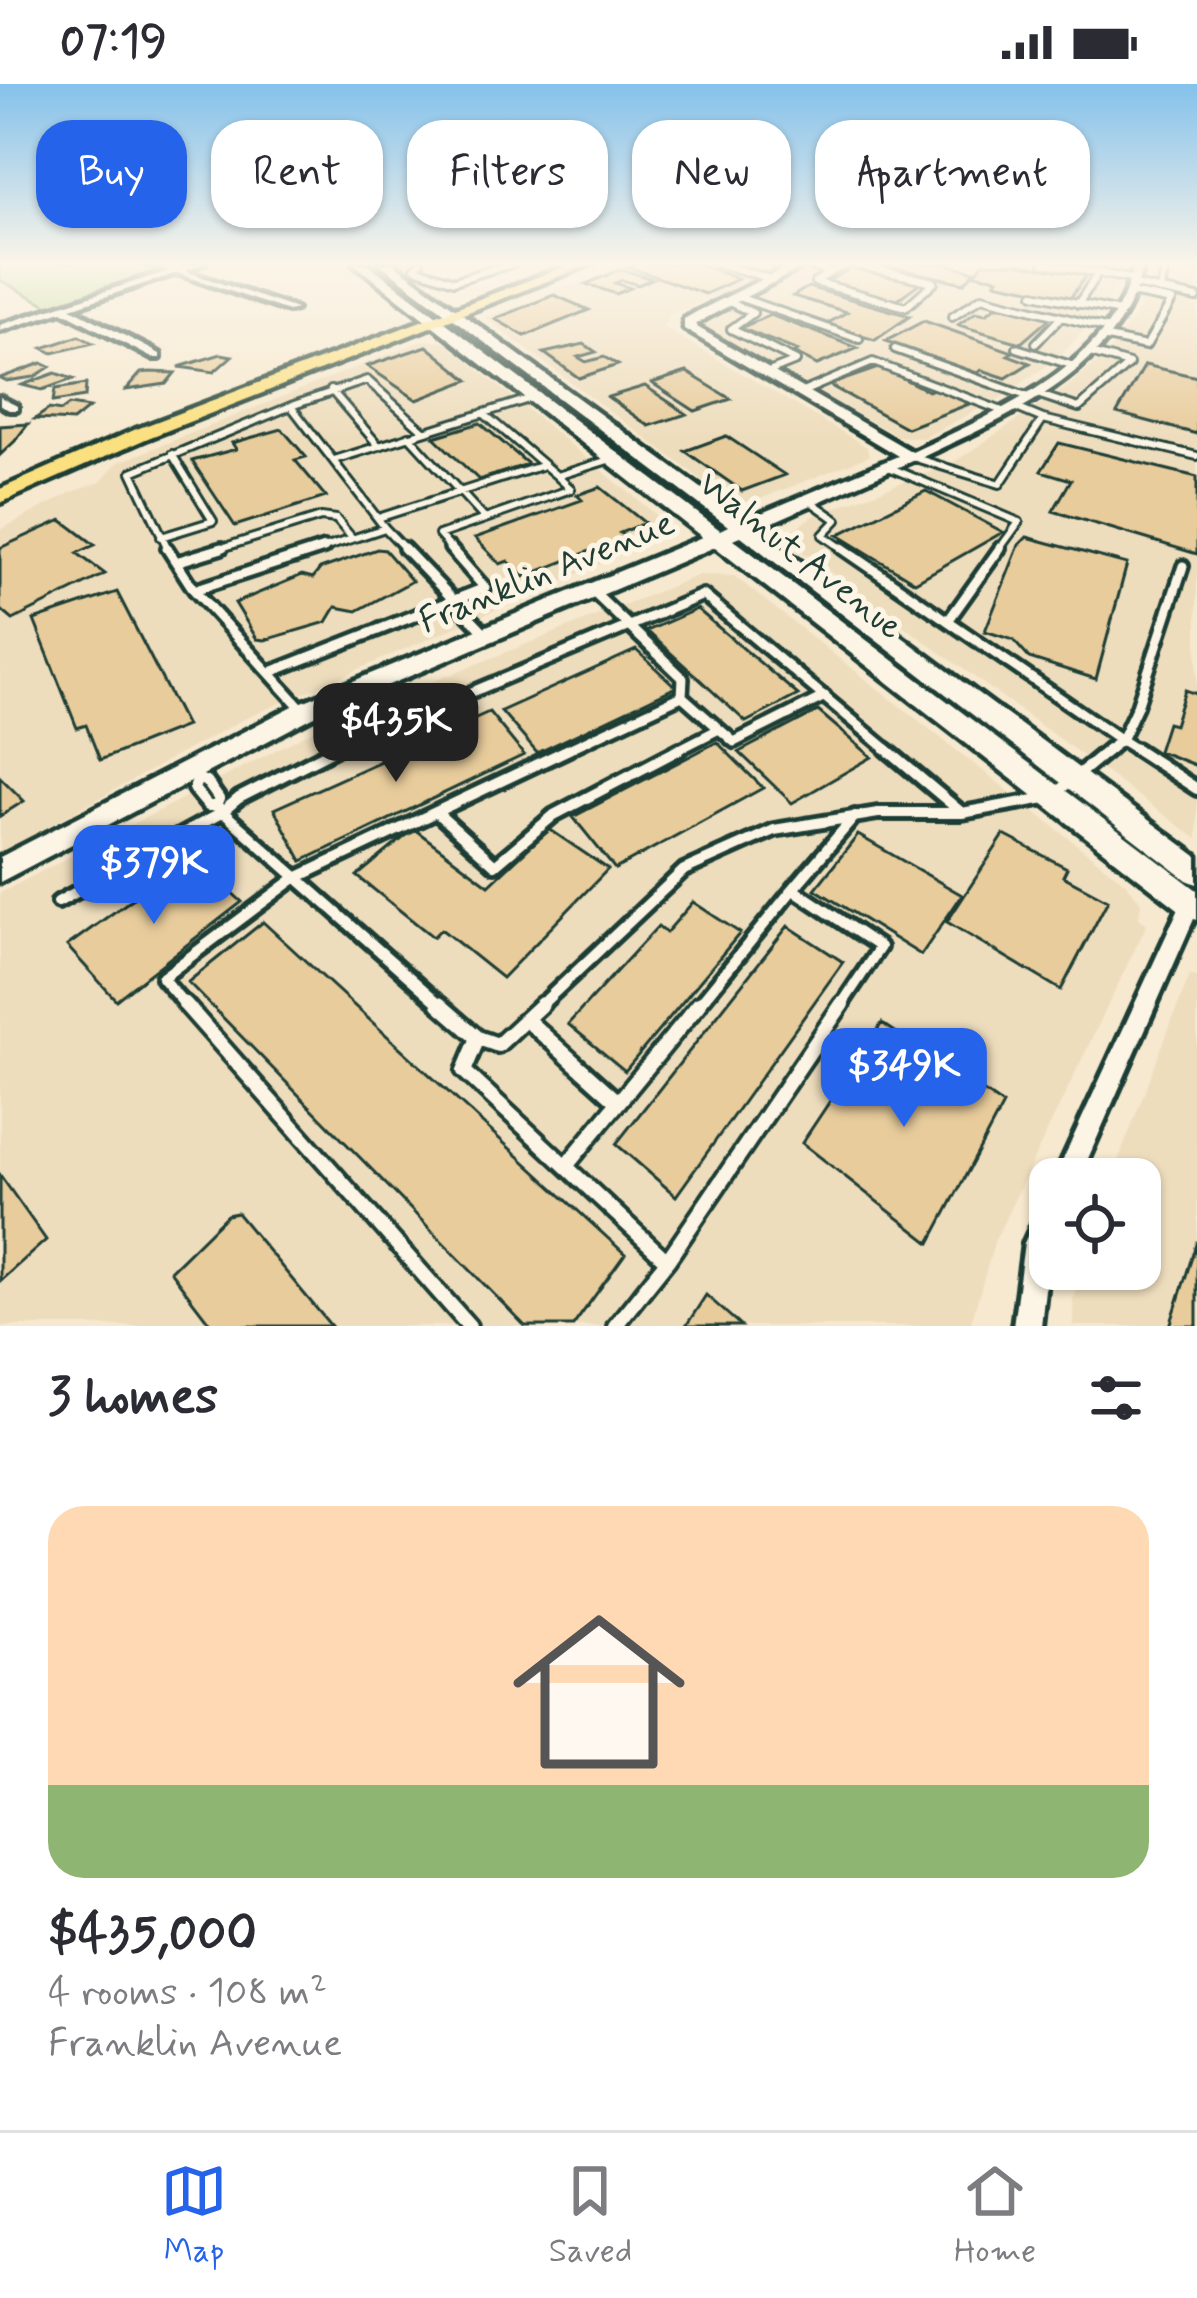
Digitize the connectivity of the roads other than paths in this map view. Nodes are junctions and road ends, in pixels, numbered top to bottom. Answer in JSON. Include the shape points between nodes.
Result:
{"nodes":[{"id":1,"x":88,"y":321,"type":"edge"},
{"id":2,"x":416,"y":321,"type":"edge"},
{"id":3,"x":417,"y":321,"type":"edge"},
{"id":4,"x":432,"y":321,"type":"edge"},
{"id":5,"x":464,"y":321,"type":"edge"},
{"id":6,"x":691,"y":321,"type":"edge"},
{"id":7,"x":743,"y":321,"type":"edge"},
{"id":8,"x":803,"y":321,"type":"edge"},
{"id":9,"x":1057,"y":321,"type":"edge"},
{"id":10,"x":1072,"y":321,"type":"edge"},
{"id":11,"x":1114,"y":321,"type":"edge"},
{"id":12,"x":1160,"y":321,"type":"edge"},
{"id":13,"x":1105,"y":333,"type":"junction"},
{"id":14,"x":860,"y":339,"type":"dead end"},
{"id":15,"x":1036,"y":344,"type":"dead end"},
{"id":16,"x":1017,"y":348,"type":"dead end"},
{"id":17,"x":895,"y":349,"type":"dead end"},
{"id":18,"x":1087,"y":352,"type":"junction"},
{"id":19,"x":156,"y":356,"type":"dead end"},
{"id":20,"x":1071,"y":365,"type":"junction"},
{"id":21,"x":766,"y":373,"type":"junction"},
{"id":22,"x":331,"y":390,"type":"junction"},
{"id":23,"x":555,"y":390,"type":"junction"},
{"id":24,"x":800,"y":393,"type":"junction"},
{"id":25,"x":1031,"y":395,"type":"junction"},
{"id":26,"x":532,"y":398,"type":"junction"},
{"id":27,"x":0,"y":400,"type":"edge"},
{"id":28,"x":291,"y":406,"type":"junction"},
{"id":29,"x":13,"y":408,"type":"dead end"},
{"id":30,"x":1010,"y":409,"type":"junction"},
{"id":31,"x":483,"y":413,"type":"junction"},
{"id":32,"x":1043,"y":419,"type":"junction"},
{"id":33,"x":424,"y":431,"type":"junction"},
{"id":34,"x":409,"y":436,"type":"junction"},
{"id":35,"x":379,"y":446,"type":"junction"},
{"id":36,"x":172,"y":454,"type":"junction"},
{"id":37,"x":1197,"y":456,"type":"edge"},
{"id":38,"x":912,"y":457,"type":"junction"},
{"id":39,"x":615,"y":458,"type":"junction"},
{"id":40,"x":334,"y":460,"type":"junction"},
{"id":41,"x":544,"y":465,"type":"junction"},
{"id":42,"x":891,"y":468,"type":"junction"},
{"id":43,"x":0,"y":476,"type":"edge"},
{"id":44,"x":557,"y":476,"type":"junction"},
{"id":45,"x":460,"y":492,"type":"junction"},
{"id":46,"x":0,"y":497,"type":"edge"},
{"id":47,"x":810,"y":501,"type":"junction"},
{"id":48,"x":377,"y":518,"type":"junction"},
{"id":49,"x":485,"y":519,"type":"junction"},
{"id":50,"x":385,"y":528,"type":"junction"},
{"id":51,"x":743,"y":528,"type":"junction"},
{"id":52,"x":161,"y":537,"type":"junction"},
{"id":53,"x":352,"y":538,"type":"junction"},
{"id":54,"x":715,"y":540,"type":"junction"},
{"id":55,"x":176,"y":562,"type":"junction"},
{"id":56,"x":1183,"y":566,"type":"dead end"},
{"id":57,"x":194,"y":590,"type":"junction"},
{"id":58,"x":590,"y":590,"type":"junction"},
{"id":59,"x":454,"y":599,"type":"junction"},
{"id":60,"x":948,"y":621,"type":"junction"},
{"id":61,"x":628,"y":628,"type":"junction"},
{"id":62,"x":485,"y":633,"type":"junction"},
{"id":63,"x":272,"y":672,"type":"junction"},
{"id":64,"x":682,"y":696,"type":"junction"},
{"id":65,"x":825,"y":696,"type":"junction"},
{"id":66,"x":304,"y":711,"type":"junction"},
{"id":67,"x":719,"y":729,"type":"junction"},
{"id":68,"x":1120,"y":740,"type":"junction"},
{"id":69,"x":192,"y":775,"type":"junction"},
{"id":70,"x":1074,"y":776,"type":"junction"},
{"id":71,"x":1197,"y":789,"type":"edge"},
{"id":72,"x":1051,"y":797,"type":"junction"},
{"id":73,"x":219,"y":810,"type":"junction"},
{"id":74,"x":436,"y":812,"type":"junction"},
{"id":75,"x":962,"y":813,"type":"junction"},
{"id":76,"x":855,"y":817,"type":"junction"},
{"id":77,"x":0,"y":870,"type":"edge"},
{"id":78,"x":1197,"y":872,"type":"edge"},
{"id":79,"x":294,"y":879,"type":"junction"},
{"id":80,"x":793,"y":890,"type":"junction"},
{"id":81,"x":58,"y":902,"type":"dead end"},
{"id":82,"x":1194,"y":905,"type":"edge"},
{"id":83,"x":528,"y":1021,"type":"junction"},
{"id":84,"x":478,"y":1038,"type":"junction"},
{"id":85,"x":618,"y":1102,"type":"junction"},
{"id":86,"x":1076,"y":1158,"type":"edge"},
{"id":87,"x":566,"y":1166,"type":"junction"},
{"id":88,"x":667,"y":1262,"type":"junction"},
{"id":89,"x":1031,"y":1290,"type":"edge"},
{"id":90,"x":469,"y":1326,"type":"edge"},
{"id":91,"x":615,"y":1326,"type":"edge"},
{"id":92,"x":1027,"y":1326,"type":"edge"}],
"edges":[{"from":1,"to":19,"type":"street"},
{"from":2,"to":43,"type":"main road","via":[[139,417]]},
{"from":3,"to":46,"type":"main road"},
{"from":4,"to":26,"type":"main road","name":"Walnut Avenue"},
{"from":5,"to":23,"type":"main road","name":"Walnut Avenue"},
{"from":6,"to":21,"type":"main road","via":[[691,329]]},
{"from":7,"to":21,"type":"lane","via":[[731,329],[796,363]]},
{"from":8,"to":14,"type":"lane"},
{"from":9,"to":15,"type":"lane"},
{"from":10,"to":13,"type":"lane"},
{"from":11,"to":13,"type":"street","name":"Franklin Avenue"},
{"from":12,"to":13,"type":"lane","via":[[1146,346]]},
{"from":13,"to":18,"type":"street","name":"Franklin Avenue"},
{"from":16,"to":20,"type":"lane"},
{"from":17,"to":25,"type":"lane"},
{"from":18,"to":20,"type":"street","name":"Franklin Avenue"},
{"from":18,"to":25,"type":"lane","via":[[1129,364],[1079,408]]},
{"from":20,"to":25,"type":"street","name":"Franklin Avenue"},
{"from":21,"to":24,"type":"main road"},
{"from":22,"to":28,"type":"lane"},
{"from":22,"to":33,"type":"lane","via":[[367,380]]},
{"from":22,"to":35,"type":"lane"},
{"from":23,"to":26,"type":"main road"},
{"from":23,"to":51,"type":"main road","name":"Walnut Avenue"},
{"from":24,"to":30,"type":"lane","via":[[873,362]]},
{"from":24,"to":38,"type":"main road"},
{"from":25,"to":30,"type":"street","name":"Franklin Avenue"},
{"from":26,"to":31,"type":"lane"},
{"from":26,"to":39,"type":"main road","name":"Walnut Avenue"},
{"from":27,"to":29,"type":"street"},
{"from":28,"to":36,"type":"lane"},
{"from":28,"to":40,"type":"lane"},
{"from":30,"to":32,"type":"lane"},
{"from":30,"to":38,"type":"street","name":"Franklin Avenue"},
{"from":31,"to":33,"type":"lane"},
{"from":31,"to":41,"type":"lane"},
{"from":32,"to":37,"type":"lane"},
{"from":32,"to":38,"type":"lane","via":[[1000,484]]},
{"from":33,"to":34,"type":"lane"},
{"from":34,"to":35,"type":"lane"},
{"from":34,"to":45,"type":"lane"},
{"from":35,"to":40,"type":"lane"},
{"from":36,"to":52,"type":"lane","via":[[132,472]]},
{"from":36,"to":52,"type":"lane","via":[[213,521]]},
{"from":38,"to":42,"type":"main road","name":"Franklin Avenue"},
{"from":39,"to":44,"type":"lane"},
{"from":39,"to":54,"type":"main road","name":"Walnut Avenue"},
{"from":40,"to":48,"type":"lane"},
{"from":41,"to":44,"type":"lane"},
{"from":41,"to":45,"type":"lane"},
{"from":42,"to":47,"type":"main road","name":"Franklin Avenue"},
{"from":42,"to":60,"type":"lane","via":[[1019,522]]},
{"from":44,"to":49,"type":"lane","via":[[571,489]]},
{"from":45,"to":48,"type":"lane"},
{"from":45,"to":49,"type":"lane"},
{"from":47,"to":51,"type":"main road","name":"Franklin Avenue"},
{"from":47,"to":60,"type":"lane","via":[[837,520],[823,536]]},
{"from":48,"to":50,"type":"lane"},
{"from":49,"to":59,"type":"lane","via":[[439,535],[484,588]]},
{"from":50,"to":53,"type":"lane"},
{"from":50,"to":59,"type":"lane"},
{"from":51,"to":54,"type":"main road","name":"Franklin Avenue"},
{"from":51,"to":70,"type":"main road","name":"Walnut Avenue"},
{"from":52,"to":55,"type":"lane"},
{"from":53,"to":55,"type":"lane","via":[[336,519],[321,517]]},
{"from":53,"to":57,"type":"lane"},
{"from":54,"to":58,"type":"main road","name":"Franklin Avenue"},
{"from":54,"to":72,"type":"main road","name":"Walnut Avenue"},
{"from":55,"to":57,"type":"lane"},
{"from":56,"to":68,"type":"lane"},
{"from":57,"to":63,"type":"lane"},
{"from":58,"to":61,"type":"lane"},
{"from":58,"to":62,"type":"main road","name":"Franklin Avenue"},
{"from":59,"to":62,"type":"lane"},
{"from":59,"to":63,"type":"lane"},
{"from":60,"to":68,"type":"lane"},
{"from":61,"to":64,"type":"lane","via":[[683,678]]},
{"from":61,"to":65,"type":"lane","via":[[703,595]]},
{"from":61,"to":73,"type":"lane","via":[[352,741]]},
{"from":62,"to":66,"type":"main road","name":"Franklin Avenue"},
{"from":63,"to":66,"type":"lane"},
{"from":64,"to":67,"type":"lane"},
{"from":64,"to":74,"type":"lane"},
{"from":65,"to":67,"type":"lane","via":[[734,742]]},
{"from":65,"to":75,"type":"lane"},
{"from":66,"to":69,"type":"main road","name":"Franklin Avenue"},
{"from":67,"to":74,"type":"lane","via":[[554,815],[495,865]]},
{"from":68,"to":70,"type":"lane"},
{"from":68,"to":71,"type":"lane"},
{"from":69,"to":73,"type":"lane","via":[[194,789]]},
{"from":69,"to":77,"type":"main road","name":"Franklin Avenue"},
{"from":70,"to":72,"type":"lane"},
{"from":70,"to":78,"type":"main road","name":"Walnut Avenue"},
{"from":72,"to":75,"type":"lane"},
{"from":72,"to":82,"type":"main road","name":"Walnut Avenue"},
{"from":73,"to":79,"type":"lane"},
{"from":73,"to":81,"type":"lane"},
{"from":74,"to":79,"type":"lane"},
{"from":75,"to":76,"type":"lane"},
{"from":76,"to":80,"type":"lane"},
{"from":76,"to":83,"type":"lane","via":[[774,830],[685,870]]},
{"from":79,"to":84,"type":"lane"},
{"from":79,"to":90,"type":"lane","via":[[162,978]]},
{"from":80,"to":85,"type":"lane"},
{"from":80,"to":88,"type":"lane","via":[[880,947]]},
{"from":82,"to":86,"type":"street"},
{"from":83,"to":84,"type":"lane","via":[[498,1045]]},
{"from":83,"to":85,"type":"lane"},
{"from":84,"to":87,"type":"lane","via":[[464,1071]]},
{"from":85,"to":87,"type":"lane"},
{"from":87,"to":88,"type":"lane"},
{"from":88,"to":91,"type":"lane"},
{"from":89,"to":92,"type":"street"}]}
